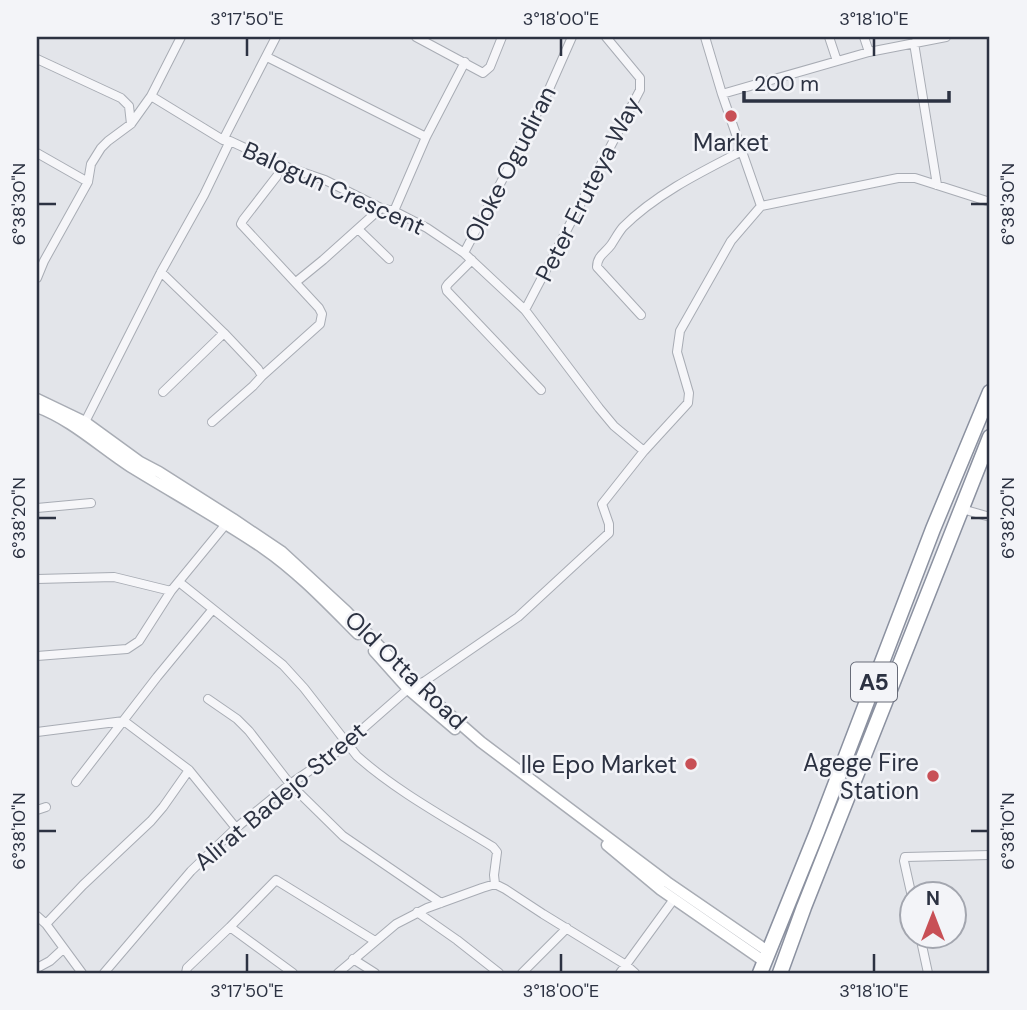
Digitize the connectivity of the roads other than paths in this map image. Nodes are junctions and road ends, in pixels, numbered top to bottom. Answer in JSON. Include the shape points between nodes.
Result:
{"nodes":[{"id":1,"x":181,"y":37,"type":"edge"},
{"id":2,"x":276,"y":37,"type":"edge"},
{"id":3,"x":416,"y":37,"type":"edge"},
{"id":4,"x":502,"y":37,"type":"edge"},
{"id":5,"x":572,"y":37,"type":"edge"},
{"id":6,"x":606,"y":37,"type":"edge"},
{"id":7,"x":705,"y":37,"type":"edge"},
{"id":8,"x":830,"y":37,"type":"edge"},
{"id":9,"x":864,"y":37,"type":"edge"},
{"id":10,"x":946,"y":37,"type":"edge"},
{"id":11,"x":914,"y":43,"type":"junction"},
{"id":12,"x":869,"y":52,"type":"junction"},
{"id":13,"x":267,"y":57,"type":"junction"},
{"id":14,"x":37,"y":59,"type":"edge"},
{"id":15,"x":836,"y":61,"type":"junction"},
{"id":16,"x":465,"y":62,"type":"junction"},
{"id":17,"x":722,"y":94,"type":"junction"},
{"id":18,"x":151,"y":96,"type":"junction"},
{"id":19,"x":131,"y":124,"type":"junction"},
{"id":20,"x":426,"y":137,"type":"junction"},
{"id":21,"x":227,"y":141,"type":"junction"},
{"id":22,"x":742,"y":151,"type":"junction"},
{"id":23,"x":37,"y":153,"type":"edge"},
{"id":24,"x":277,"y":176,"type":"dead end"},
{"id":25,"x":88,"y":182,"type":"junction"},
{"id":26,"x":937,"y":185,"type":"junction"},
{"id":27,"x":990,"y":202,"type":"edge"},
{"id":28,"x":761,"y":206,"type":"junction"},
{"id":29,"x":381,"y":208,"type":"junction"},
{"id":30,"x":394,"y":211,"type":"junction"},
{"id":31,"x":358,"y":229,"type":"junction"},
{"id":32,"x":464,"y":253,"type":"junction"},
{"id":33,"x":41,"y":258,"type":"edge"},
{"id":34,"x":389,"y":259,"type":"dead end"},
{"id":35,"x":472,"y":260,"type":"junction"},
{"id":36,"x":160,"y":272,"type":"junction"},
{"id":37,"x":37,"y":278,"type":"edge"},
{"id":38,"x":296,"y":282,"type":"junction"},
{"id":39,"x":525,"y":310,"type":"junction"},
{"id":40,"x":640,"y":315,"type":"dead end"},
{"id":41,"x":224,"y":333,"type":"junction"},
{"id":42,"x":262,"y":376,"type":"junction"},
{"id":43,"x":541,"y":390,"type":"dead end"},
{"id":44,"x":990,"y":391,"type":"edge"},
{"id":45,"x":163,"y":392,"type":"dead end"},
{"id":46,"x":37,"y":399,"type":"edge"},
{"id":47,"x":37,"y":407,"type":"edge"},
{"id":48,"x":85,"y":422,"type":"junction"},
{"id":49,"x":212,"y":422,"type":"dead end"},
{"id":50,"x":990,"y":437,"type":"edge"},
{"id":51,"x":644,"y":451,"type":"junction"},
{"id":52,"x":91,"y":503,"type":"dead end"},
{"id":53,"x":37,"y":508,"type":"edge"},
{"id":54,"x":961,"y":509,"type":"junction"},
{"id":55,"x":990,"y":517,"type":"edge"},
{"id":56,"x":226,"y":524,"type":"junction"},
{"id":57,"x":37,"y":579,"type":"edge"},
{"id":58,"x":179,"y":582,"type":"junction"},
{"id":59,"x":171,"y":591,"type":"junction"},
{"id":60,"x":213,"y":609,"type":"junction"},
{"id":61,"x":37,"y":656,"type":"edge"},
{"id":62,"x":412,"y":688,"type":"junction"},
{"id":63,"x":208,"y":699,"type":"dead end"},
{"id":64,"x":124,"y":721,"type":"junction"},
{"id":65,"x":37,"y":732,"type":"edge"},
{"id":66,"x":346,"y":741,"type":"junction"},
{"id":67,"x":189,"y":770,"type":"junction"},
{"id":68,"x":76,"y":782,"type":"dead end"},
{"id":69,"x":290,"y":784,"type":"junction"},
{"id":70,"x":236,"y":828,"type":"junction"},
{"id":71,"x":990,"y":855,"type":"edge"},
{"id":72,"x":908,"y":880,"type":"edge"},
{"id":73,"x":495,"y":884,"type":"junction"},
{"id":74,"x":674,"y":899,"type":"junction"},
{"id":75,"x":441,"y":903,"type":"junction"},
{"id":76,"x":417,"y":912,"type":"junction"},
{"id":77,"x":37,"y":916,"type":"edge"},
{"id":78,"x":46,"y":923,"type":"junction"},
{"id":79,"x":230,"y":927,"type":"junction"},
{"id":80,"x":567,"y":928,"type":"junction"},
{"id":81,"x":375,"y":941,"type":"junction"},
{"id":82,"x":63,"y":949,"type":"junction"},
{"id":83,"x":923,"y":950,"type":"edge"},
{"id":84,"x":354,"y":958,"type":"junction"},
{"id":85,"x":765,"y":962,"type":"edge"},
{"id":86,"x":626,"y":965,"type":"junction"},
{"id":87,"x":37,"y":968,"type":"edge"},
{"id":88,"x":82,"y":973,"type":"edge"},
{"id":89,"x":104,"y":973,"type":"edge"},
{"id":90,"x":186,"y":973,"type":"edge"},
{"id":91,"x":293,"y":973,"type":"edge"},
{"id":92,"x":338,"y":973,"type":"edge"},
{"id":93,"x":374,"y":973,"type":"edge"},
{"id":94,"x":499,"y":973,"type":"edge"},
{"id":95,"x":523,"y":973,"type":"edge"},
{"id":96,"x":620,"y":973,"type":"edge"},
{"id":97,"x":635,"y":973,"type":"edge"},
{"id":98,"x":781,"y":973,"type":"edge"},
{"id":99,"x":928,"y":973,"type":"edge"}],
"edges":[{"from":1,"to":18,"type":"street"},
{"from":2,"to":13,"type":"street"},
{"from":3,"to":16,"type":"street"},
{"from":4,"to":16,"type":"street","via":[[487,71]]},
{"from":5,"to":32,"type":"street","name":"Oloke Ogudiran"},
{"from":6,"to":39,"type":"street","name":"Peter Eruteya Way","via":[[640,78],[640,89]]},
{"from":7,"to":17,"type":"street"},
{"from":8,"to":15,"type":"street"},
{"from":9,"to":12,"type":"street"},
{"from":10,"to":11,"type":"street"},
{"from":11,"to":12,"type":"street"},
{"from":11,"to":26,"type":"street"},
{"from":12,"to":15,"type":"street"},
{"from":13,"to":20,"type":"street"},
{"from":13,"to":21,"type":"street"},
{"from":14,"to":19,"type":"street","via":[[121,98],[130,106]]},
{"from":15,"to":17,"type":"street"},
{"from":16,"to":20,"type":"street"},
{"from":17,"to":22,"type":"street"},
{"from":18,"to":19,"type":"street"},
{"from":18,"to":21,"type":"street","name":"Balogun Crescent"},
{"from":19,"to":25,"type":"street","via":[[101,148],[91,164]]},
{"from":20,"to":30,"type":"street"},
{"from":21,"to":29,"type":"street","name":"Balogun Crescent"},
{"from":21,"to":36,"type":"street","via":[[204,195]]},
{"from":22,"to":28,"type":"street"},
{"from":22,"to":40,"type":"street","via":[[658,199],[630,221],[601,254],[597,267]]},
{"from":23,"to":25,"type":"street"},
{"from":24,"to":38,"type":"street","via":[[241,225]]},
{"from":25,"to":33,"type":"street"},
{"from":26,"to":27,"type":"street"},
{"from":26,"to":28,"type":"street","via":[[898,177]]},
{"from":28,"to":51,"type":"street","via":[[731,241],[680,331],[677,352],[688,403]]},
{"from":29,"to":30,"type":"street","name":"Balogun Crescent"},
{"from":29,"to":31,"type":"street"},
{"from":30,"to":32,"type":"street","name":"Balogun Crescent"},
{"from":31,"to":34,"type":"street"},
{"from":31,"to":38,"type":"street"},
{"from":32,"to":35,"type":"street","name":"Balogun Crescent"},
{"from":33,"to":37,"type":"street"},
{"from":35,"to":39,"type":"street","name":"Balogun Crescent"},
{"from":35,"to":43,"type":"street","via":[[448,284],[447,291]]},
{"from":36,"to":41,"type":"street"},
{"from":36,"to":48,"type":"street"},
{"from":38,"to":42,"type":"street","via":[[319,308],[322,320]]},
{"from":39,"to":51,"type":"street","name":"Balogun Crescent","via":[[598,408]]},
{"from":41,"to":42,"type":"street"},
{"from":41,"to":45,"type":"street"},
{"from":42,"to":49,"type":"street"},
{"from":44,"to":85,"type":"highway","number":"A5"},
{"from":46,"to":48,"type":"main road","name":"Old Otta Road"},
{"from":47,"to":56,"type":"main road","name":"Old Otta Road"},
{"from":48,"to":62,"type":"main road","name":"Old Otta Road","via":[[290,558],[346,611]]},
{"from":50,"to":54,"type":"highway","number":"A5"},
{"from":51,"to":62,"type":"street","name":"Alirat Badejo Street","via":[[602,504],[609,533],[518,617]]},
{"from":52,"to":53,"type":"street"},
{"from":54,"to":55,"type":"street"},
{"from":54,"to":98,"type":"highway","number":"A5"},
{"from":56,"to":58,"type":"street"},
{"from":56,"to":62,"type":"main road","name":"Old Otta Road","via":[[296,574]]},
{"from":57,"to":59,"type":"street","via":[[114,577]]},
{"from":58,"to":59,"type":"street"},
{"from":58,"to":60,"type":"street"},
{"from":59,"to":61,"type":"street","via":[[139,641],[127,649]]},
{"from":60,"to":64,"type":"street"},
{"from":60,"to":66,"type":"street","via":[[283,666]]},
{"from":62,"to":66,"type":"street","name":"Alirat Badejo Street"},
{"from":62,"to":74,"type":"main road","via":[[476,746]]},
{"from":62,"to":85,"type":"main road","name":"Old Otta Road"},
{"from":63,"to":69,"type":"street","via":[[249,731]]},
{"from":64,"to":65,"type":"street"},
{"from":64,"to":67,"type":"street"},
{"from":64,"to":68,"type":"street"},
{"from":66,"to":69,"type":"street","name":"Alirat Badejo Street"},
{"from":66,"to":73,"type":"street","via":[[357,756],[388,780],[493,847],[497,852]]},
{"from":67,"to":70,"type":"street"},
{"from":67,"to":78,"type":"street","via":[[151,821]]},
{"from":69,"to":70,"type":"street","name":"Alirat Badejo Street"},
{"from":69,"to":75,"type":"street","via":[[350,842]]},
{"from":70,"to":89,"type":"street","name":"Alirat Badejo Street","via":[[191,871]]},
{"from":71,"to":72,"type":"street","via":[[905,857]]},
{"from":73,"to":75,"type":"street"},
{"from":73,"to":80,"type":"street"},
{"from":74,"to":85,"type":"main road"},
{"from":74,"to":86,"type":"street"},
{"from":75,"to":76,"type":"street"},
{"from":76,"to":81,"type":"street"},
{"from":76,"to":94,"type":"street"},
{"from":77,"to":78,"type":"street"},
{"from":78,"to":82,"type":"street"},
{"from":79,"to":81,"type":"street","via":[[276,880]]},
{"from":79,"to":90,"type":"street"},
{"from":79,"to":91,"type":"street"},
{"from":80,"to":86,"type":"street"},
{"from":80,"to":95,"type":"street"},
{"from":81,"to":84,"type":"street"},
{"from":82,"to":87,"type":"street"},
{"from":82,"to":88,"type":"street"},
{"from":83,"to":99,"type":"street"},
{"from":84,"to":92,"type":"street"},
{"from":84,"to":93,"type":"street"},
{"from":86,"to":96,"type":"street"},
{"from":86,"to":97,"type":"street"}]}
